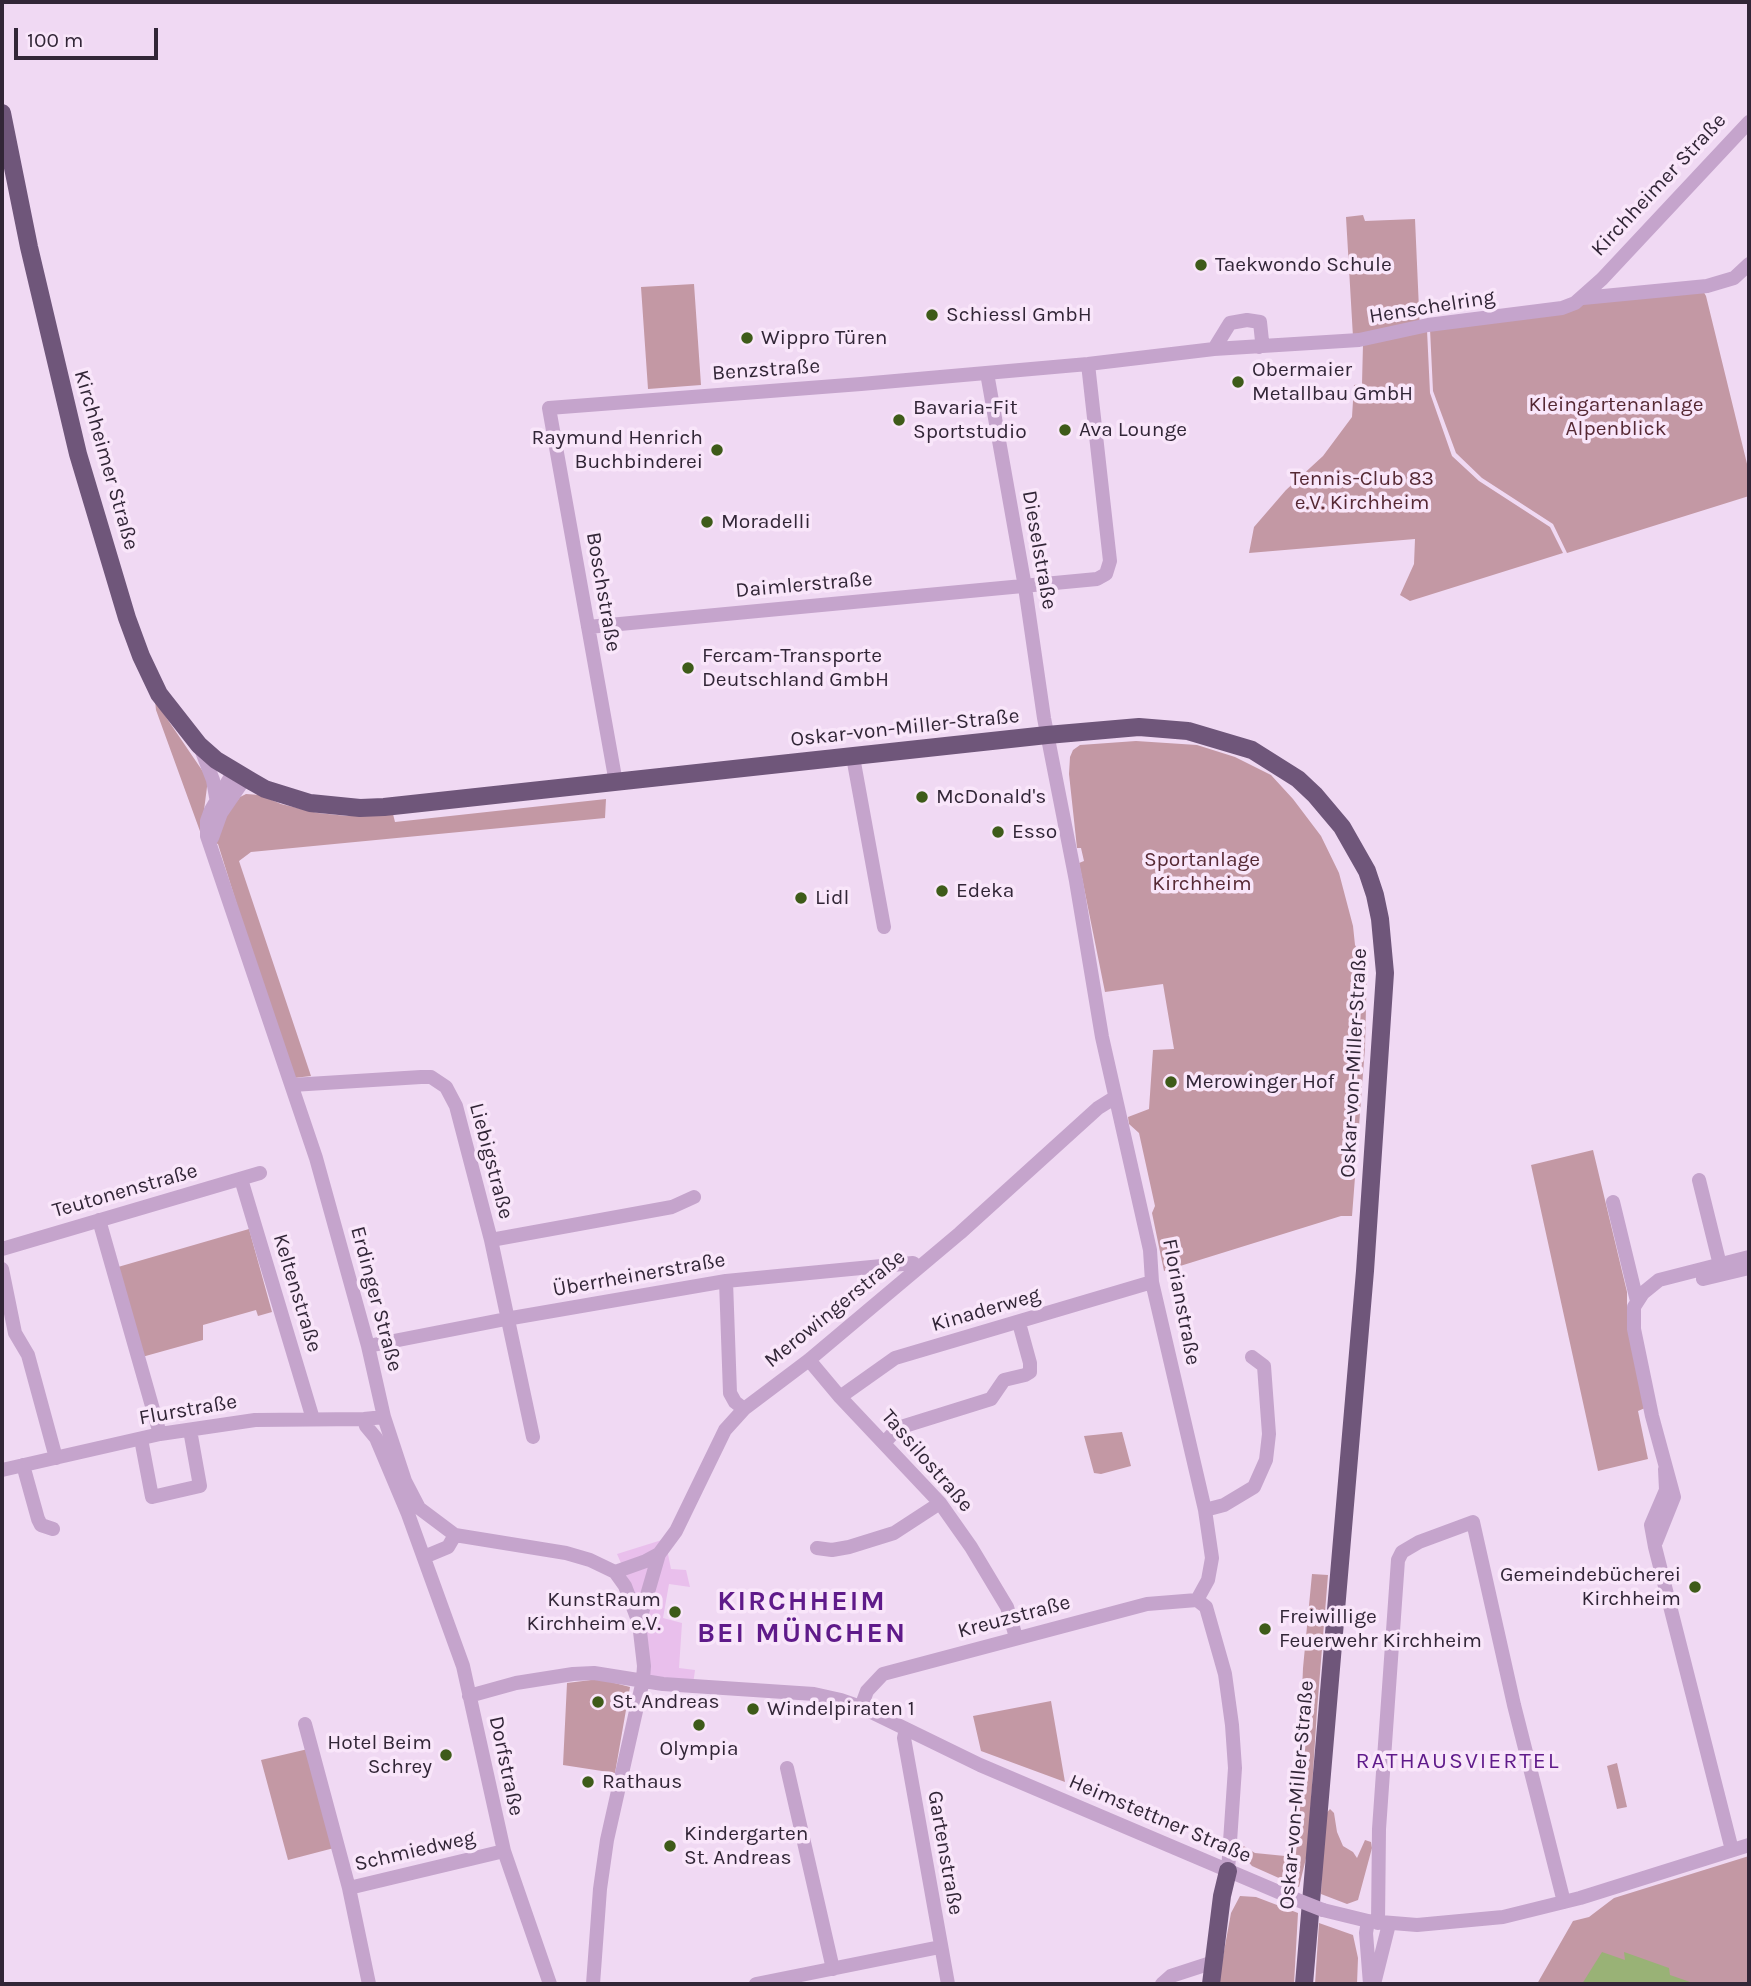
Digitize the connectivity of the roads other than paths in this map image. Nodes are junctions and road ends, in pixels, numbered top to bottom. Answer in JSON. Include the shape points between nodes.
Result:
{"nodes":[{"id":1,"x":2,"y":113,"type":"edge"},
{"id":2,"x":1749,"y":122,"type":"edge"},
{"id":3,"x":1749,"y":264,"type":"edge"},
{"id":4,"x":1602,"y":279,"type":"joint"},
{"id":5,"x":1583,"y":298,"type":"junction"},
{"id":6,"x":1259,"y":346,"type":"junction"},
{"id":7,"x":1214,"y":349,"type":"junction"},
{"id":8,"x":1088,"y":364,"type":"junction"},
{"id":9,"x":987,"y":373,"type":"junction"},
{"id":10,"x":549,"y":408,"type":"joint"},
{"id":11,"x":1025,"y":587,"type":"junction"},
{"id":12,"x":588,"y":627,"type":"junction"},
{"id":13,"x":1047,"y":735,"type":"junction"},
{"id":14,"x":199,"y":745,"type":"junction"},
{"id":15,"x":853,"y":757,"type":"junction"},
{"id":16,"x":240,"y":775,"type":"junction"},
{"id":17,"x":616,"y":783,"type":"junction"},
{"id":18,"x":216,"y":797,"type":"junction"},
{"id":19,"x":211,"y":846,"type":"junction"},
{"id":20,"x":884,"y":927,"type":"dead end"},
{"id":21,"x":292,"y":1085,"type":"junction"},
{"id":22,"x":1114,"y":1098,"type":"junction"},
{"id":23,"x":260,"y":1173,"type":"dead end"},
{"id":24,"x":241,"y":1180,"type":"junction"},
{"id":25,"x":1699,"y":1180,"type":"dead end"},
{"id":26,"x":694,"y":1197,"type":"dead end"},
{"id":27,"x":1613,"y":1202,"type":"dead end"},
{"id":28,"x":99,"y":1220,"type":"junction"},
{"id":29,"x":491,"y":1240,"type":"junction"},
{"id":30,"x":2,"y":1249,"type":"edge"},
{"id":31,"x":1749,"y":1257,"type":"edge"},
{"id":32,"x":1720,"y":1265,"type":"junction"},
{"id":33,"x":918,"y":1268,"type":"junction"},
{"id":34,"x":1749,"y":1268,"type":"edge"},
{"id":35,"x":2,"y":1269,"type":"edge"},
{"id":36,"x":726,"y":1281,"type":"junction"},
{"id":37,"x":1152,"y":1282,"type":"junction"},
{"id":38,"x":1642,"y":1296,"type":"junction"},
{"id":39,"x":506,"y":1319,"type":"junction"},
{"id":40,"x":1019,"y":1322,"type":"junction"},
{"id":41,"x":368,"y":1346,"type":"junction"},
{"id":42,"x":1252,"y":1357,"type":"dead end"},
{"id":43,"x":809,"y":1360,"type":"junction"},
{"id":44,"x":840,"y":1397,"type":"junction"},
{"id":45,"x":744,"y":1409,"type":"junction"},
{"id":46,"x":384,"y":1417,"type":"junction"},
{"id":47,"x":313,"y":1419,"type":"junction"},
{"id":48,"x":364,"y":1419,"type":"junction"},
{"id":49,"x":190,"y":1430,"type":"junction"},
{"id":50,"x":160,"y":1434,"type":"junction"},
{"id":51,"x":533,"y":1437,"type":"dead end"},
{"id":52,"x":141,"y":1439,"type":"junction"},
{"id":53,"x":884,"y":1443,"type":"junction"},
{"id":54,"x":56,"y":1458,"type":"junction"},
{"id":55,"x":23,"y":1465,"type":"junction"},
{"id":56,"x":2,"y":1470,"type":"edge"},
{"id":57,"x":940,"y":1503,"type":"junction"},
{"id":58,"x":1205,"y":1510,"type":"junction"},
{"id":59,"x":413,"y":1511,"type":"junction"},
{"id":60,"x":53,"y":1529,"type":"dead end"},
{"id":61,"x":455,"y":1535,"type":"junction"},
{"id":62,"x":817,"y":1548,"type":"dead end"},
{"id":63,"x":659,"y":1554,"type":"junction"},
{"id":64,"x":424,"y":1557,"type":"junction"},
{"id":65,"x":615,"y":1572,"type":"junction"},
{"id":66,"x":1197,"y":1600,"type":"junction"},
{"id":67,"x":639,"y":1623,"type":"junction"},
{"id":68,"x":1016,"y":1637,"type":"junction"},
{"id":69,"x":643,"y":1680,"type":"junction"},
{"id":70,"x":469,"y":1696,"type":"junction"},
{"id":71,"x":861,"y":1707,"type":"junction"},
{"id":72,"x":305,"y":1724,"type":"dead end"},
{"id":73,"x":906,"y":1729,"type":"junction"},
{"id":74,"x":787,"y":1768,"type":"dead end"},
{"id":75,"x":1749,"y":1845,"type":"edge"},
{"id":76,"x":1732,"y":1850,"type":"junction"},
{"id":77,"x":503,"y":1851,"type":"junction"},
{"id":78,"x":1228,"y":1871,"type":"junction"},
{"id":79,"x":349,"y":1888,"type":"junction"},
{"id":80,"x":1564,"y":1902,"type":"junction"},
{"id":81,"x":1378,"y":1923,"type":"junction"},
{"id":82,"x":940,"y":1947,"type":"junction"},
{"id":83,"x":833,"y":1969,"type":"junction"},
{"id":84,"x":1212,"y":1975,"type":"edge"},
{"id":85,"x":369,"y":1984,"type":"edge"},
{"id":86,"x":550,"y":1984,"type":"edge"},
{"id":87,"x":593,"y":1984,"type":"edge"},
{"id":88,"x":756,"y":1984,"type":"edge"},
{"id":89,"x":948,"y":1984,"type":"edge"},
{"id":90,"x":1162,"y":1984,"type":"edge"},
{"id":91,"x":1304,"y":1984,"type":"edge"},
{"id":92,"x":1372,"y":1984,"type":"edge"}],
"edges":[{"from":1,"to":14,"type":"main road","name":"Kirchheimer Straße","via":[[78,454],[127,618],[159,694]]},
{"from":2,"to":4,"type":"street","name":"Kirchheimer Straße"},
{"from":3,"to":5,"type":"street","via":[[1734,278],[1707,286]]},
{"from":4,"to":5,"type":"street","name":"Henschelring"},
{"from":5,"to":6,"type":"street","name":"Henschelring","via":[[1554,310],[1428,325],[1359,340]]},
{"from":6,"to":7,"type":"street","name":"Henschelring"},
{"from":6,"to":7,"type":"street","via":[[1260,322],[1247,320],[1230,323]]},
{"from":7,"to":8,"type":"street","name":"Henschelring"},
{"from":8,"to":9,"type":"street","name":"Henschelring"},
{"from":8,"to":11,"type":"street","via":[[1110,561],[1106,573],[1097,579]]},
{"from":9,"to":10,"type":"street","name":"Benzstraße"},
{"from":9,"to":11,"type":"street","name":"Dieselstraße"},
{"from":10,"to":12,"type":"street","name":"Boschstraße"},
{"from":11,"to":12,"type":"street","name":"Daimlerstraße"},
{"from":11,"to":13,"type":"street","name":"Dieselstraße"},
{"from":12,"to":17,"type":"street","name":"Boschstraße"},
{"from":13,"to":15,"type":"main road","name":"Oskar-von-Miller-Straße"},
{"from":13,"to":22,"type":"street","name":"Florianstraße"},
{"from":13,"to":91,"type":"main road","name":"Oskar-von-Miller-Straße","via":[[1139,727],[1170,729],[1252,750],[1298,779],[1342,827],[1367,871],[1380,919],[1384,1001],[1367,1243]]},
{"from":14,"to":16,"type":"main road","name":"Kirchheimer Straße"},
{"from":14,"to":18,"type":"street"},
{"from":15,"to":17,"type":"main road","name":"Oskar-von-Miller-Straße"},
{"from":15,"to":20,"type":"street"},
{"from":16,"to":17,"type":"main road","name":"Oskar-von-Miller-Straße","via":[[292,799],[360,808]]},
{"from":16,"to":18,"type":"street","name":"Erdinger Straße"},
{"from":16,"to":19,"type":"street"},
{"from":18,"to":19,"type":"street","name":"Erdinger Straße","via":[[207,821]]},
{"from":19,"to":21,"type":"street","name":"Erdinger Straße"},
{"from":21,"to":29,"type":"street","name":"Liebigstraße","via":[[430,1077],[446,1087],[456,1106]]},
{"from":21,"to":41,"type":"street","name":"Erdinger Straße"},
{"from":22,"to":33,"type":"street","name":"Merowingerstraße"},
{"from":22,"to":37,"type":"street","name":"Florianstraße","via":[[1150,1250]]},
{"from":23,"to":24,"type":"street","name":"Teutonenstraße"},
{"from":24,"to":28,"type":"street","name":"Teutonenstraße"},
{"from":24,"to":47,"type":"street","name":"Keltenstraße"},
{"from":25,"to":32,"type":"street"},
{"from":26,"to":29,"type":"street","via":[[672,1207]]},
{"from":27,"to":38,"type":"street"},
{"from":28,"to":30,"type":"street","name":"Teutonenstraße"},
{"from":28,"to":50,"type":"street"},
{"from":29,"to":39,"type":"street","name":"Liebigstraße"},
{"from":31,"to":32,"type":"street"},
{"from":32,"to":38,"type":"street","via":[[1659,1280]]},
{"from":33,"to":36,"type":"street","name":"Überrheinerstraße","via":[[912,1263]]},
{"from":33,"to":43,"type":"street","name":"Merowingerstraße"},
{"from":34,"to":38,"type":"street"},
{"from":35,"to":54,"type":"street","via":[[15,1333],[28,1354]]},
{"from":36,"to":39,"type":"street","name":"Überrheinerstraße"},
{"from":36,"to":45,"type":"street","via":[[730,1394]]},
{"from":37,"to":40,"type":"street","name":"Kinaderweg"},
{"from":37,"to":58,"type":"street","name":"Florianstraße"},
{"from":38,"to":76,"type":"street","via":[[1633,1314],[1633,1329],[1674,1497],[1655,1547]]},
{"from":39,"to":41,"type":"street","name":"Überrheinerstraße"},
{"from":39,"to":51,"type":"street","name":"Liebigstraße"},
{"from":40,"to":44,"type":"street","name":"Kinaderweg","via":[[894,1358]]},
{"from":40,"to":53,"type":"street","via":[[1030,1372],[1004,1380],[991,1399],[898,1428]]},
{"from":41,"to":46,"type":"street","name":"Erdinger Straße"},
{"from":42,"to":58,"type":"street","via":[[1264,1366],[1269,1434],[1266,1460],[1254,1487],[1224,1505]]},
{"from":43,"to":44,"type":"street","name":"Tassilostraße"},
{"from":43,"to":45,"type":"street","name":"Merowingerstraße"},
{"from":44,"to":53,"type":"street","name":"Tassilostraße"},
{"from":45,"to":63,"type":"street","name":"Merowingerstraße","via":[[725,1430],[676,1531]]},
{"from":46,"to":48,"type":"street","name":"Flurstraße"},
{"from":46,"to":59,"type":"street","name":"Erdinger Straße"},
{"from":47,"to":48,"type":"street","name":"Flurstraße"},
{"from":47,"to":49,"type":"street","name":"Flurstraße","via":[[255,1420]]},
{"from":48,"to":59,"type":"street","name":"Dorfstraße"},
{"from":49,"to":50,"type":"street","name":"Flurstraße"},
{"from":49,"to":52,"type":"street","via":[[201,1486],[152,1497]]},
{"from":50,"to":52,"type":"street","name":"Flurstraße"},
{"from":52,"to":54,"type":"street","name":"Flurstraße"},
{"from":53,"to":57,"type":"street","name":"Tassilostraße"},
{"from":54,"to":55,"type":"street","name":"Flurstraße"},
{"from":55,"to":56,"type":"street","name":"Flurstraße"},
{"from":55,"to":60,"type":"street","via":[[38,1519]]},
{"from":57,"to":62,"type":"street","via":[[894,1533],[849,1547]]},
{"from":57,"to":68,"type":"street","name":"Tassilostraße","via":[[1007,1607]]},
{"from":58,"to":66,"type":"street","name":"Florianstraße","via":[[1212,1558],[1209,1580]]},
{"from":59,"to":61,"type":"street","name":"Erdinger Straße"},
{"from":59,"to":64,"type":"street","name":"Dorfstraße"},
{"from":61,"to":64,"type":"street","via":[[448,1547]]},
{"from":61,"to":65,"type":"street","name":"Erdinger Straße","via":[[566,1553]]},
{"from":63,"to":65,"type":"street"},
{"from":63,"to":67,"type":"street"},
{"from":64,"to":70,"type":"street","name":"Dorfstraße","via":[[463,1666]]},
{"from":65,"to":67,"type":"street"},
{"from":66,"to":68,"type":"street","name":"Kreuzstraße","via":[[1147,1604]]},
{"from":66,"to":78,"type":"street","via":[[1206,1607],[1214,1634],[1232,1725],[1235,1768]]},
{"from":67,"to":69,"type":"street"},
{"from":68,"to":71,"type":"street","name":"Kreuzstraße","via":[[883,1674],[867,1691]]},
{"from":69,"to":70,"type":"street","name":"Heimstettner Straße","via":[[573,1674]]},
{"from":69,"to":71,"type":"street","name":"Heimstettner Straße","via":[[814,1694]]},
{"from":69,"to":87,"type":"street","via":[[607,1840]]},
{"from":70,"to":77,"type":"street","name":"Dorfstraße"},
{"from":71,"to":73,"type":"street","name":"Heimstettner Straße"},
{"from":72,"to":79,"type":"street"},
{"from":73,"to":78,"type":"street","name":"Heimstettner Straße"},
{"from":73,"to":82,"type":"street","name":"Gartenstraße"},
{"from":74,"to":83,"type":"street"},
{"from":75,"to":76,"type":"street","name":"Heimstettner Straße"},
{"from":76,"to":80,"type":"street","name":"Heimstettner Straße"},
{"from":77,"to":79,"type":"street","name":"Schmiedweg"},
{"from":77,"to":86,"type":"street","name":"Dorfstraße"},
{"from":78,"to":81,"type":"street","name":"Heimstettner Straße","bridge":true,"via":[[1323,1910]]},
{"from":78,"to":84,"type":"main road"},
{"from":79,"to":85,"type":"street","name":"Schmiedweg"},
{"from":80,"to":81,"type":"street","name":"Heimstettner Straße","via":[[1464,1922]]},
{"from":80,"to":81,"type":"street","via":[[1473,1522],[1419,1542],[1398,1560],[1379,1829]]},
{"from":81,"to":92,"type":"street"},
{"from":81,"to":92,"type":"street","via":[[1366,1933]]},
{"from":82,"to":83,"type":"street"},
{"from":82,"to":89,"type":"street","name":"Gartenstraße"},
{"from":83,"to":88,"type":"street"},
{"from":84,"to":90,"type":"street","via":[[1191,1970]]}]}
